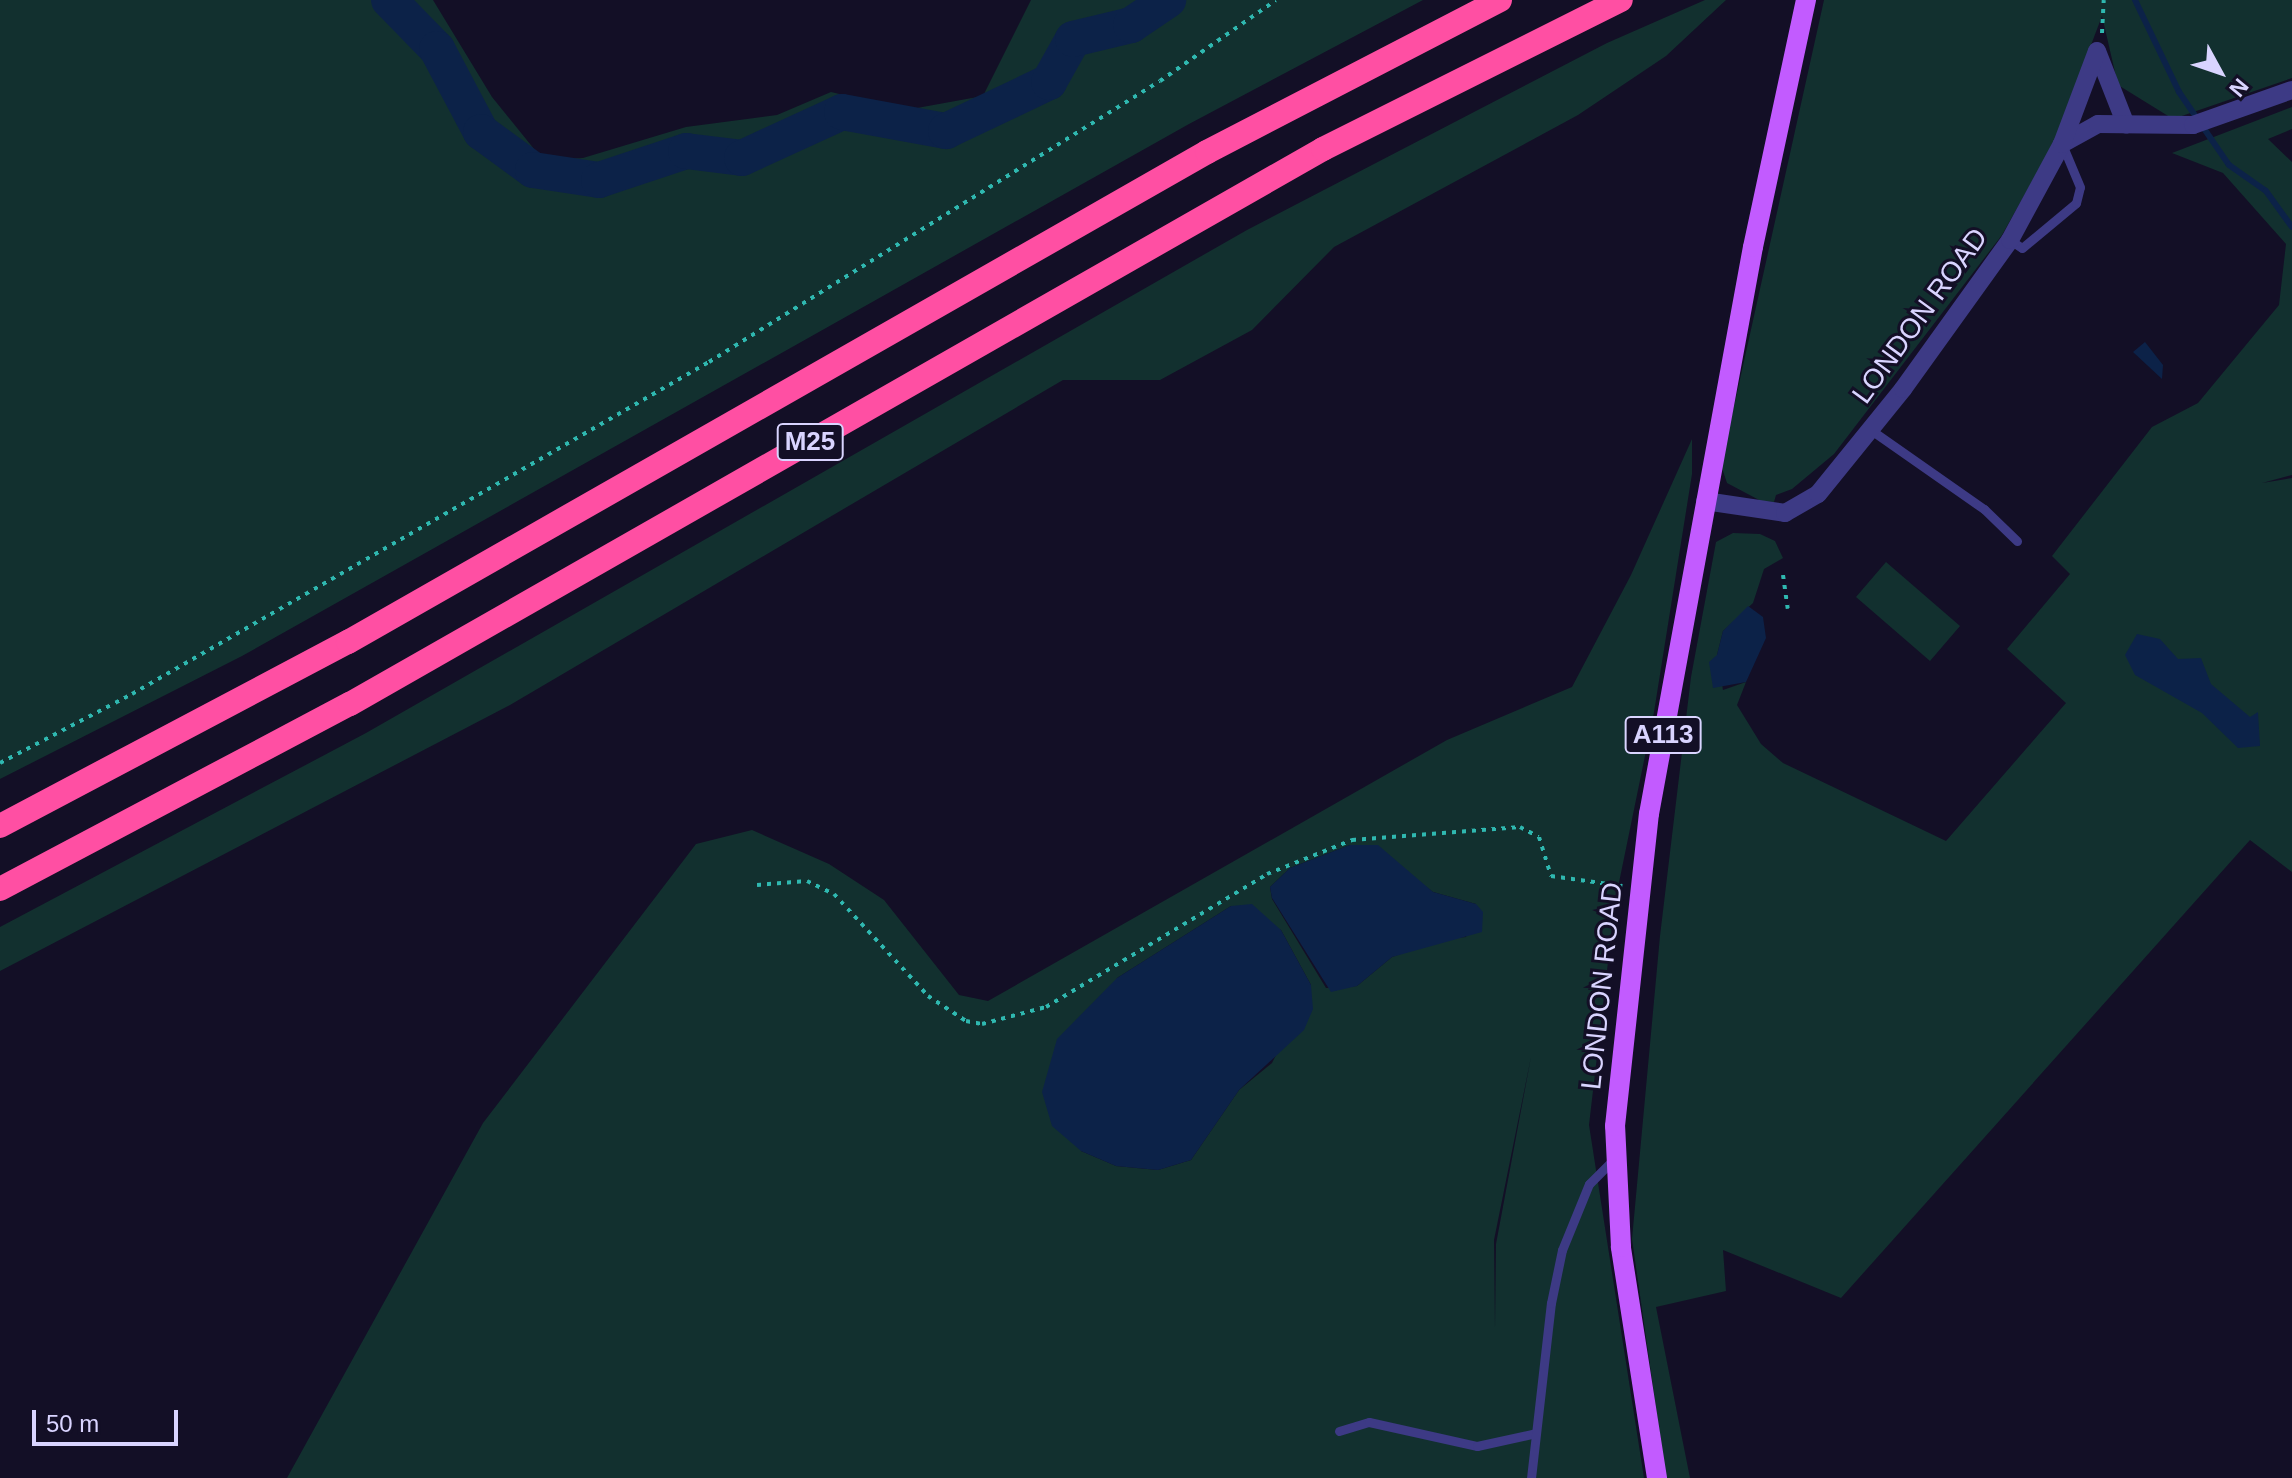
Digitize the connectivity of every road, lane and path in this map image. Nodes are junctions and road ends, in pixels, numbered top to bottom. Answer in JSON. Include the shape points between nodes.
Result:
{"nodes":[{"id":1,"x":1276,"y":0,"type":"edge"},
{"id":2,"x":1500,"y":0,"type":"edge"},
{"id":3,"x":1621,"y":0,"type":"edge"},
{"id":4,"x":1806,"y":0,"type":"edge"},
{"id":5,"x":2104,"y":0,"type":"edge"},
{"id":6,"x":2097,"y":51,"type":"junction"},
{"id":7,"x":2292,"y":90,"type":"edge"},
{"id":8,"x":2126,"y":125,"type":"junction"},
{"id":9,"x":2062,"y":144,"type":"junction"},
{"id":10,"x":2010,"y":240,"type":"junction"},
{"id":11,"x":1871,"y":430,"type":"junction"},
{"id":12,"x":1705,"y":501,"type":"junction"},
{"id":13,"x":2017,"y":541,"type":"dead end"},
{"id":14,"x":1783,"y":575,"type":"dead end"},
{"id":15,"x":1788,"y":609,"type":"dead end"},
{"id":16,"x":0,"y":763,"type":"edge"},
{"id":17,"x":0,"y":826,"type":"edge"},
{"id":18,"x":757,"y":885,"type":"dead end"},
{"id":19,"x":1640,"y":888,"type":"junction"},
{"id":20,"x":0,"y":889,"type":"edge"},
{"id":21,"x":1616,"y":1157,"type":"junction"},
{"id":22,"x":1339,"y":1431,"type":"dead end"},
{"id":23,"x":1536,"y":1433,"type":"junction"},
{"id":24,"x":1531,"y":1478,"type":"edge"},
{"id":25,"x":1657,"y":1478,"type":"edge"}],
"edges":[{"from":1,"to":16,"type":"path","via":[[1160,81],[722,354],[132,694]]},
{"from":2,"to":17,"type":"highway","number":"M25","via":[[1194,160],[348,642]]},
{"from":3,"to":20,"type":"highway","number":"M25","via":[[1323,149],[350,704]]},
{"from":4,"to":12,"type":"main road","name":"LONDON ROAD","number":"A113"},
{"from":5,"to":6,"type":"path"},
{"from":6,"to":8,"type":"street"},
{"from":6,"to":9,"type":"street","name":"LONDON ROAD"},
{"from":7,"to":8,"type":"street","via":[[2193,125]]},
{"from":8,"to":9,"type":"street","via":[[2098,124]]},
{"from":9,"to":10,"type":"street","name":"LONDON ROAD"},
{"from":9,"to":10,"type":"lane","via":[[2080,187],[2076,203],[2022,248]]},
{"from":10,"to":11,"type":"street","name":"LONDON ROAD"},
{"from":11,"to":12,"type":"street","name":"LONDON ROAD","via":[[1803,506],[1785,513]]},
{"from":11,"to":13,"type":"lane","via":[[1984,509]]},
{"from":12,"to":19,"type":"main road","name":"LONDON ROAD","number":"A113"},
{"from":14,"to":15,"type":"path"},
{"from":18,"to":19,"type":"path","via":[[807,881],[834,894],[928,996],[966,1021],[982,1024],[1046,1007],[1267,874],[1352,840],[1520,827],[1539,837],[1551,876]]},
{"from":19,"to":21,"type":"main road","name":"LONDON ROAD","number":"A113"},
{"from":21,"to":23,"type":"lane","via":[[1589,1184],[1562,1250]]},
{"from":21,"to":25,"type":"main road","name":"LONDON ROAD","number":"A113","via":[[1621,1247]]},
{"from":22,"to":23,"type":"lane","via":[[1369,1422],[1477,1446]]},
{"from":23,"to":24,"type":"lane"}]}
